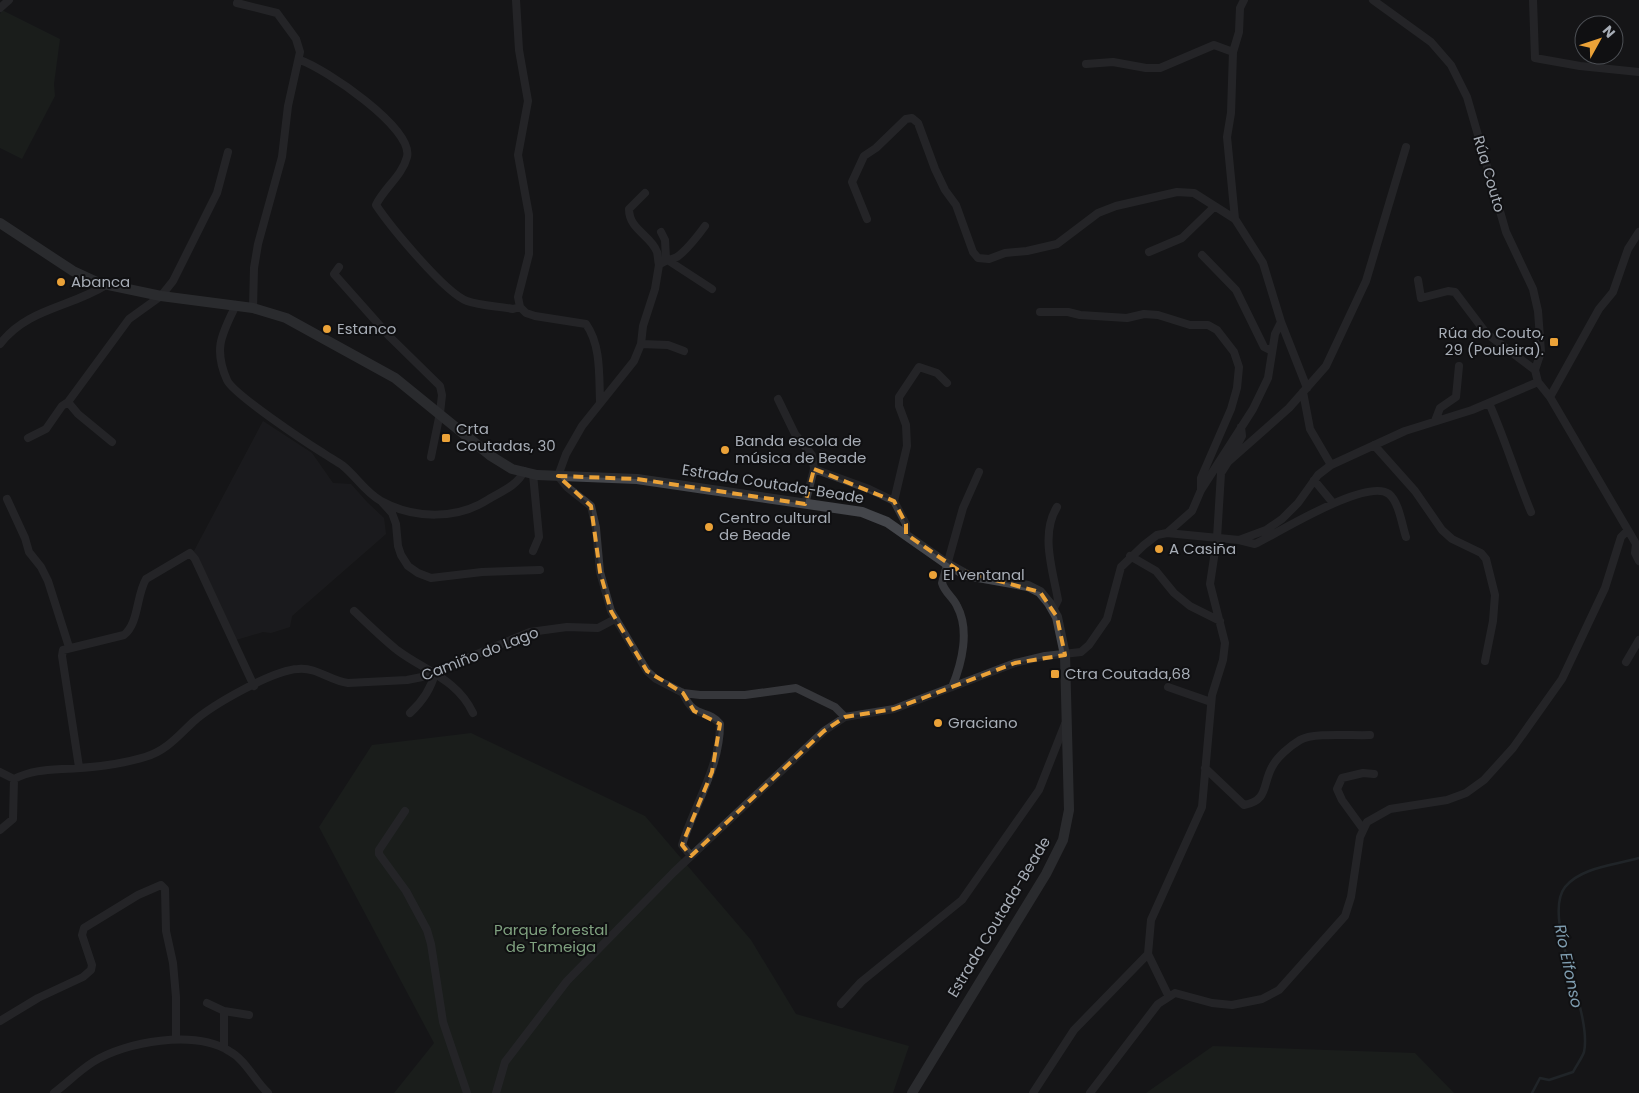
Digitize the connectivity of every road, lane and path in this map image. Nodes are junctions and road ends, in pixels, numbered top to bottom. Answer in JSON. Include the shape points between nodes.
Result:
{"nodes":[{"id":1,"x":9,"y":0,"type":"edge"},
{"id":2,"x":516,"y":0,"type":"edge"},
{"id":3,"x":1244,"y":0,"type":"edge"},
{"id":4,"x":1373,"y":0,"type":"edge"},
{"id":5,"x":1533,"y":0,"type":"edge"},
{"id":6,"x":236,"y":3,"type":"dead end"},
{"id":7,"x":0,"y":8,"type":"edge"},
{"id":8,"x":1233,"y":52,"type":"junction"},
{"id":9,"x":300,"y":60,"type":"junction"},
{"id":10,"x":1086,"y":64,"type":"dead end"},
{"id":11,"x":1639,"y":72,"type":"edge"},
{"id":12,"x":1406,"y":146,"type":"dead end"},
{"id":13,"x":228,"y":152,"type":"dead end"},
{"id":14,"x":645,"y":193,"type":"dead end"},
{"id":15,"x":1214,"y":207,"type":"junction"},
{"id":16,"x":867,"y":220,"type":"dead end"},
{"id":17,"x":1235,"y":220,"type":"junction"},
{"id":18,"x":0,"y":223,"type":"edge"},
{"id":19,"x":705,"y":226,"type":"dead end"},
{"id":20,"x":662,"y":232,"type":"dead end"},
{"id":21,"x":1639,"y":232,"type":"edge"},
{"id":22,"x":1149,"y":252,"type":"dead end"},
{"id":23,"x":1202,"y":255,"type":"dead end"},
{"id":24,"x":666,"y":259,"type":"junction"},
{"id":25,"x":659,"y":265,"type":"junction"},
{"id":26,"x":339,"y":267,"type":"dead end"},
{"id":27,"x":1418,"y":280,"type":"dead end"},
{"id":28,"x":106,"y":285,"type":"junction"},
{"id":29,"x":712,"y":289,"type":"dead end"},
{"id":30,"x":161,"y":296,"type":"junction"},
{"id":31,"x":236,"y":305,"type":"junction"},
{"id":32,"x":520,"y":307,"type":"junction"},
{"id":33,"x":253,"y":308,"type":"junction"},
{"id":34,"x":1040,"y":312,"type":"dead end"},
{"id":35,"x":1281,"y":322,"type":"junction"},
{"id":36,"x":0,"y":344,"type":"edge"},
{"id":37,"x":641,"y":344,"type":"junction"},
{"id":38,"x":684,"y":351,"type":"dead end"},
{"id":39,"x":1272,"y":351,"type":"junction"},
{"id":40,"x":1459,"y":366,"type":"dead end"},
{"id":41,"x":1535,"y":370,"type":"junction"},
{"id":42,"x":1538,"y":382,"type":"junction"},
{"id":43,"x":947,"y":383,"type":"dead end"},
{"id":44,"x":1305,"y":387,"type":"junction"},
{"id":45,"x":1550,"y":397,"type":"junction"},
{"id":46,"x":778,"y":399,"type":"dead end"},
{"id":47,"x":600,"y":401,"type":"junction"},
{"id":48,"x":68,"y":402,"type":"junction"},
{"id":49,"x":1489,"y":403,"type":"junction"},
{"id":50,"x":440,"y":413,"type":"junction"},
{"id":51,"x":1435,"y":421,"type":"junction"},
{"id":52,"x":1241,"y":427,"type":"junction"},
{"id":53,"x":28,"y":438,"type":"dead end"},
{"id":54,"x":112,"y":442,"type":"dead end"},
{"id":55,"x":1374,"y":445,"type":"junction"},
{"id":56,"x":431,"y":456,"type":"dead end"},
{"id":57,"x":1228,"y":462,"type":"junction"},
{"id":58,"x":1331,"y":464,"type":"junction"},
{"id":59,"x":814,"y":469,"type":"junction"},
{"id":60,"x":979,"y":472,"type":"dead end"},
{"id":61,"x":528,"y":473,"type":"junction"},
{"id":62,"x":558,"y":476,"type":"junction"},
{"id":63,"x":1314,"y":480,"type":"junction"},
{"id":64,"x":1201,"y":490,"type":"junction"},
{"id":65,"x":7,"y":499,"type":"dead end"},
{"id":66,"x":381,"y":501,"type":"junction"},
{"id":67,"x":894,"y":501,"type":"junction"},
{"id":68,"x":1333,"y":503,"type":"junction"},
{"id":69,"x":805,"y":504,"type":"junction"},
{"id":70,"x":1057,"y":508,"type":"dead end"},
{"id":71,"x":1531,"y":512,"type":"dead end"},
{"id":72,"x":1628,"y":530,"type":"junction"},
{"id":73,"x":1166,"y":533,"type":"junction"},
{"id":74,"x":906,"y":534,"type":"junction"},
{"id":75,"x":1406,"y":537,"type":"dead end"},
{"id":76,"x":1218,"y":538,"type":"junction"},
{"id":77,"x":1239,"y":540,"type":"junction"},
{"id":78,"x":1638,"y":547,"type":"edge"},
{"id":79,"x":533,"y":551,"type":"dead end"},
{"id":80,"x":1130,"y":556,"type":"junction"},
{"id":81,"x":1639,"y":560,"type":"edge"},
{"id":82,"x":947,"y":564,"type":"junction"},
{"id":83,"x":540,"y":570,"type":"dead end"},
{"id":84,"x":1054,"y":610,"type":"junction"},
{"id":85,"x":354,"y":611,"type":"dead end"},
{"id":86,"x":615,"y":619,"type":"junction"},
{"id":87,"x":1220,"y":622,"type":"junction"},
{"id":88,"x":1639,"y":640,"type":"edge"},
{"id":89,"x":69,"y":647,"type":"junction"},
{"id":90,"x":1065,"y":655,"type":"junction"},
{"id":91,"x":1485,"y":661,"type":"dead end"},
{"id":92,"x":1626,"y":662,"type":"dead end"},
{"id":93,"x":435,"y":673,"type":"junction"},
{"id":94,"x":254,"y":686,"type":"junction"},
{"id":95,"x":952,"y":687,"type":"junction"},
{"id":96,"x":1168,"y":687,"type":"dead end"},
{"id":97,"x":683,"y":693,"type":"junction"},
{"id":98,"x":1211,"y":702,"type":"junction"},
{"id":99,"x":410,"y":713,"type":"dead end"},
{"id":100,"x":473,"y":713,"type":"dead end"},
{"id":101,"x":845,"y":717,"type":"junction"},
{"id":102,"x":1066,"y":720,"type":"junction"},
{"id":103,"x":1370,"y":735,"type":"dead end"},
{"id":104,"x":79,"y":767,"type":"junction"},
{"id":105,"x":1205,"y":768,"type":"junction"},
{"id":106,"x":0,"y":772,"type":"edge"},
{"id":107,"x":1374,"y":774,"type":"dead end"},
{"id":108,"x":14,"y":779,"type":"junction"},
{"id":109,"x":406,"y":811,"type":"dead end"},
{"id":110,"x":1363,"y":829,"type":"junction"},
{"id":111,"x":0,"y":830,"type":"edge"},
{"id":112,"x":691,"y":856,"type":"junction"},
{"id":113,"x":1148,"y":954,"type":"junction"},
{"id":114,"x":1168,"y":995,"type":"junction"},
{"id":115,"x":207,"y":1003,"type":"dead end"},
{"id":116,"x":841,"y":1004,"type":"dead end"},
{"id":117,"x":224,"y":1011,"type":"junction"},
{"id":118,"x":249,"y":1015,"type":"dead end"},
{"id":119,"x":0,"y":1021,"type":"edge"},
{"id":120,"x":176,"y":1039,"type":"junction"},
{"id":121,"x":224,"y":1048,"type":"junction"},
{"id":122,"x":54,"y":1093,"type":"edge"},
{"id":123,"x":268,"y":1093,"type":"edge"},
{"id":124,"x":467,"y":1093,"type":"edge"},
{"id":125,"x":496,"y":1093,"type":"edge"},
{"id":126,"x":912,"y":1093,"type":"edge"},
{"id":127,"x":1033,"y":1093,"type":"edge"},
{"id":128,"x":1090,"y":1093,"type":"edge"}],
"edges":[{"from":1,"to":7,"type":"street"},
{"from":2,"to":32,"type":"street","via":[[519,50],[528,101],[518,155],[529,216],[529,254],[518,297]]},
{"from":3,"to":8,"type":"street"},
{"from":4,"to":41,"type":"street","name":"Rúa Couto","via":[[1430,42],[1451,65],[1467,97],[1506,232],[1533,289],[1541,352]]},
{"from":5,"to":11,"type":"street","via":[[1535,58]]},
{"from":6,"to":9,"type":"street","via":[[277,14],[296,38]]},
{"from":8,"to":10,"type":"street","via":[[1214,46],[1160,68],[1113,62]]},
{"from":8,"to":17,"type":"street","via":[[1227,137]]},
{"from":9,"to":32,"type":"street","via":[[313,65],[363,100],[402,136],[408,147],[407,157],[376,205],[415,254],[466,301],[513,309]]},
{"from":9,"to":33,"type":"street","via":[[288,106],[282,158],[258,244]]},
{"from":12,"to":44,"type":"street","via":[[1366,281],[1326,366]]},
{"from":13,"to":30,"type":"street","via":[[217,193],[174,281]]},
{"from":14,"to":25,"type":"street","via":[[629,209],[629,217],[657,251]]},
{"from":15,"to":16,"type":"street","via":[[1194,193],[1177,192],[1098,213],[1057,244],[1005,252],[989,259],[978,258],[956,205],[945,190],[918,123],[912,118],[906,119],[864,156],[858,167],[852,182]]},
{"from":15,"to":17,"type":"street"},
{"from":15,"to":22,"type":"street","via":[[1182,238]]},
{"from":17,"to":35,"type":"street","via":[[1263,263]]},
{"from":18,"to":28,"type":"street","name":"Estrada Coutada-Beade","via":[[79,274]]},
{"from":19,"to":24,"type":"street","via":[[676,258]]},
{"from":20,"to":24,"type":"street"},
{"from":21,"to":45,"type":"street","via":[[1628,249],[1613,292],[1599,309]]},
{"from":23,"to":39,"type":"street","via":[[1236,290],[1264,347]]},
{"from":24,"to":25,"type":"street"},
{"from":24,"to":29,"type":"street"},
{"from":25,"to":37,"type":"street"},
{"from":26,"to":50,"type":"street","via":[[334,274],[390,337],[440,386]]},
{"from":27,"to":41,"type":"street","via":[[1420,298],[1455,292],[1486,333]]},
{"from":28,"to":30,"type":"street","name":"Estrada Coutada-Beade"},
{"from":28,"to":36,"type":"street","via":[[76,301],[27,319]]},
{"from":30,"to":31,"type":"street","name":"Estrada Coutada-Beade"},
{"from":30,"to":48,"type":"street","via":[[129,319]]},
{"from":31,"to":33,"type":"street","name":"Estrada Coutada-Beade"},
{"from":31,"to":66,"type":"street","via":[[219,344],[228,382],[302,440],[343,465]]},
{"from":32,"to":47,"type":"street","via":[[535,316],[586,324],[593,334],[597,353]]},
{"from":33,"to":50,"type":"street","name":"Estrada Coutada-Beade","via":[[286,318],[350,352],[395,378]]},
{"from":34,"to":64,"type":"street","via":[[1127,318],[1158,315],[1190,325],[1208,325],[1217,330],[1234,352],[1239,367],[1237,388],[1201,478]]},
{"from":35,"to":39,"type":"street"},
{"from":35,"to":44,"type":"street"},
{"from":37,"to":38,"type":"street","via":[[668,345]]},
{"from":37,"to":47,"type":"street","via":[[634,361]]},
{"from":39,"to":52,"type":"street","via":[[1268,378]]},
{"from":40,"to":51,"type":"street","via":[[1456,397],[1440,408]]},
{"from":41,"to":42,"type":"street","name":"Rúa Couto"},
{"from":42,"to":45,"type":"street"},
{"from":42,"to":49,"type":"street"},
{"from":43,"to":67,"type":"street","via":[[937,373],[920,367],[899,397],[907,446]]},
{"from":44,"to":57,"type":"street","via":[[1289,408]]},
{"from":44,"to":58,"type":"street","via":[[1310,430]]},
{"from":45,"to":72,"type":"street"},
{"from":46,"to":59,"type":"street","via":[[795,434],[812,455]]},
{"from":47,"to":62,"type":"street","via":[[570,446]]},
{"from":48,"to":53,"type":"street","via":[[46,429]]},
{"from":48,"to":54,"type":"street"},
{"from":49,"to":51,"type":"street"},
{"from":49,"to":71,"type":"street"},
{"from":50,"to":56,"type":"street"},
{"from":50,"to":61,"type":"street","name":"Estrada Coutada-Beade","via":[[491,456]]},
{"from":51,"to":55,"type":"street"},
{"from":52,"to":57,"type":"street","via":[[1242,436]]},
{"from":52,"to":64,"type":"street"},
{"from":55,"to":58,"type":"street"},
{"from":55,"to":91,"type":"street","via":[[1415,492],[1442,530],[1486,559],[1495,595]]},
{"from":57,"to":76,"type":"street","via":[[1221,473]]},
{"from":58,"to":63,"type":"street"},
{"from":59,"to":67,"type":"street"},
{"from":59,"to":69,"type":"street"},
{"from":60,"to":82,"type":"street","via":[[962,508]]},
{"from":61,"to":62,"type":"street","name":"Estrada Coutada-Beade"},
{"from":61,"to":66,"type":"street","via":[[478,507],[465,511],[415,514]]},
{"from":61,"to":79,"type":"street","via":[[539,537]]},
{"from":62,"to":69,"type":"street","name":"Estrada Coutada-Beade","via":[[637,479]]},
{"from":62,"to":86,"type":"street","via":[[588,502],[593,511],[600,572]]},
{"from":63,"to":68,"type":"street"},
{"from":63,"to":77,"type":"street","via":[[1282,519],[1266,530]]},
{"from":64,"to":73,"type":"street","via":[[1192,511]]},
{"from":65,"to":89,"type":"street","via":[[28,552],[41,566],[48,581]]},
{"from":66,"to":83,"type":"street","via":[[392,513],[401,555],[408,566],[424,576]]},
{"from":67,"to":74,"type":"street","via":[[906,524]]},
{"from":68,"to":75,"type":"street","via":[[1379,491],[1388,493]]},
{"from":68,"to":77,"type":"street","via":[[1255,544]]},
{"from":69,"to":74,"type":"street","name":"Estrada Coutada-Beade","via":[[870,514]]},
{"from":70,"to":84,"type":"street","via":[[1050,518],[1048,535],[1058,600]]},
{"from":72,"to":78,"type":"street"},
{"from":72,"to":110,"type":"street","via":[[1621,537],[1605,588],[1562,679],[1513,748],[1484,780],[1466,793],[1447,800],[1390,809],[1367,822]]},
{"from":73,"to":76,"type":"street"},
{"from":73,"to":80,"type":"street","via":[[1157,535]]},
{"from":74,"to":82,"type":"street","name":"Estrada Coutada-Beade"},
{"from":76,"to":77,"type":"street"},
{"from":76,"to":87,"type":"street","via":[[1210,584]]},
{"from":78,"to":81,"type":"street","via":[[1635,553]]},
{"from":80,"to":87,"type":"street","via":[[1156,571],[1190,606]]},
{"from":80,"to":90,"type":"street","via":[[1122,567],[1107,618],[1089,645],[1081,652]]},
{"from":82,"to":84,"type":"street","name":"Estrada Coutada-Beade","via":[[978,578],[1034,589],[1046,597]]},
{"from":82,"to":95,"type":"street","via":[[942,583],[960,613],[964,652]]},
{"from":84,"to":90,"type":"street","name":"Estrada Coutada-Beade"},
{"from":85,"to":93,"type":"street","via":[[398,650]]},
{"from":86,"to":93,"type":"street","name":"Camiño do Lago","via":[[598,628],[567,627],[530,632]]},
{"from":86,"to":97,"type":"street","via":[[647,671],[666,686]]},
{"from":87,"to":98,"type":"street","via":[[1225,643]]},
{"from":88,"to":92,"type":"street"},
{"from":89,"to":94,"type":"street","via":[[124,635],[146,580],[190,553]]},
{"from":89,"to":104,"type":"street","via":[[62,656]]},
{"from":90,"to":95,"type":"street","via":[[1016,663]]},
{"from":90,"to":102,"type":"street","name":"Estrada Coutada-Beade"},
{"from":93,"to":94,"type":"street","name":"Camiño do Lago","via":[[407,680],[348,683],[313,670],[296,668],[277,673]]},
{"from":93,"to":99,"type":"street","via":[[431,687]]},
{"from":93,"to":100,"type":"street","via":[[465,697]]},
{"from":94,"to":104,"type":"street","name":"Camiño do Lago","via":[[212,708],[161,750],[146,757]]},
{"from":95,"to":101,"type":"street","via":[[894,709]]},
{"from":96,"to":98,"type":"street"},
{"from":97,"to":101,"type":"street","via":[[745,695],[796,688],[835,707]]},
{"from":97,"to":112,"type":"street","via":[[694,711],[715,718],[720,724],[712,772],[682,846]]},
{"from":98,"to":105,"type":"street"},
{"from":101,"to":112,"type":"street","via":[[824,731]]},
{"from":102,"to":116,"type":"street","via":[[1039,790],[962,900],[861,982]]},
{"from":102,"to":126,"type":"street","name":"Estrada Coutada-Beade","via":[[1069,810],[1063,840],[1046,874]]},
{"from":103,"to":105,"type":"street","via":[[1300,739],[1271,767],[1263,794],[1255,803],[1244,805]]},
{"from":104,"to":108,"type":"street","name":"Camiño do Lago","via":[[35,771]]},
{"from":105,"to":113,"type":"street","via":[[1202,807],[1151,920]]},
{"from":106,"to":108,"type":"street"},
{"from":107,"to":110,"type":"street","via":[[1342,778],[1338,783],[1342,800]]},
{"from":108,"to":111,"type":"street","via":[[13,819]]},
{"from":109,"to":124,"type":"street","via":[[378,854],[406,891],[427,930],[443,1022]]},
{"from":110,"to":114,"type":"street","via":[[1351,897],[1344,916],[1279,990],[1262,999],[1232,1006],[1175,993]]},
{"from":112,"to":125,"type":"street","via":[[567,981],[505,1062]]},
{"from":113,"to":114,"type":"street"},
{"from":113,"to":127,"type":"street","via":[[1074,1030]]},
{"from":114,"to":128,"type":"street"},
{"from":115,"to":117,"type":"street"},
{"from":117,"to":118,"type":"street"},
{"from":117,"to":121,"type":"street"},
{"from":119,"to":120,"type":"street","via":[[88,974],[92,965],[82,935],[84,928],[161,885],[165,889],[166,931],[173,963]]},
{"from":120,"to":121,"type":"street"},
{"from":120,"to":122,"type":"street","via":[[130,1048],[100,1059]]},
{"from":121,"to":123,"type":"street","via":[[243,1062]]}]}
